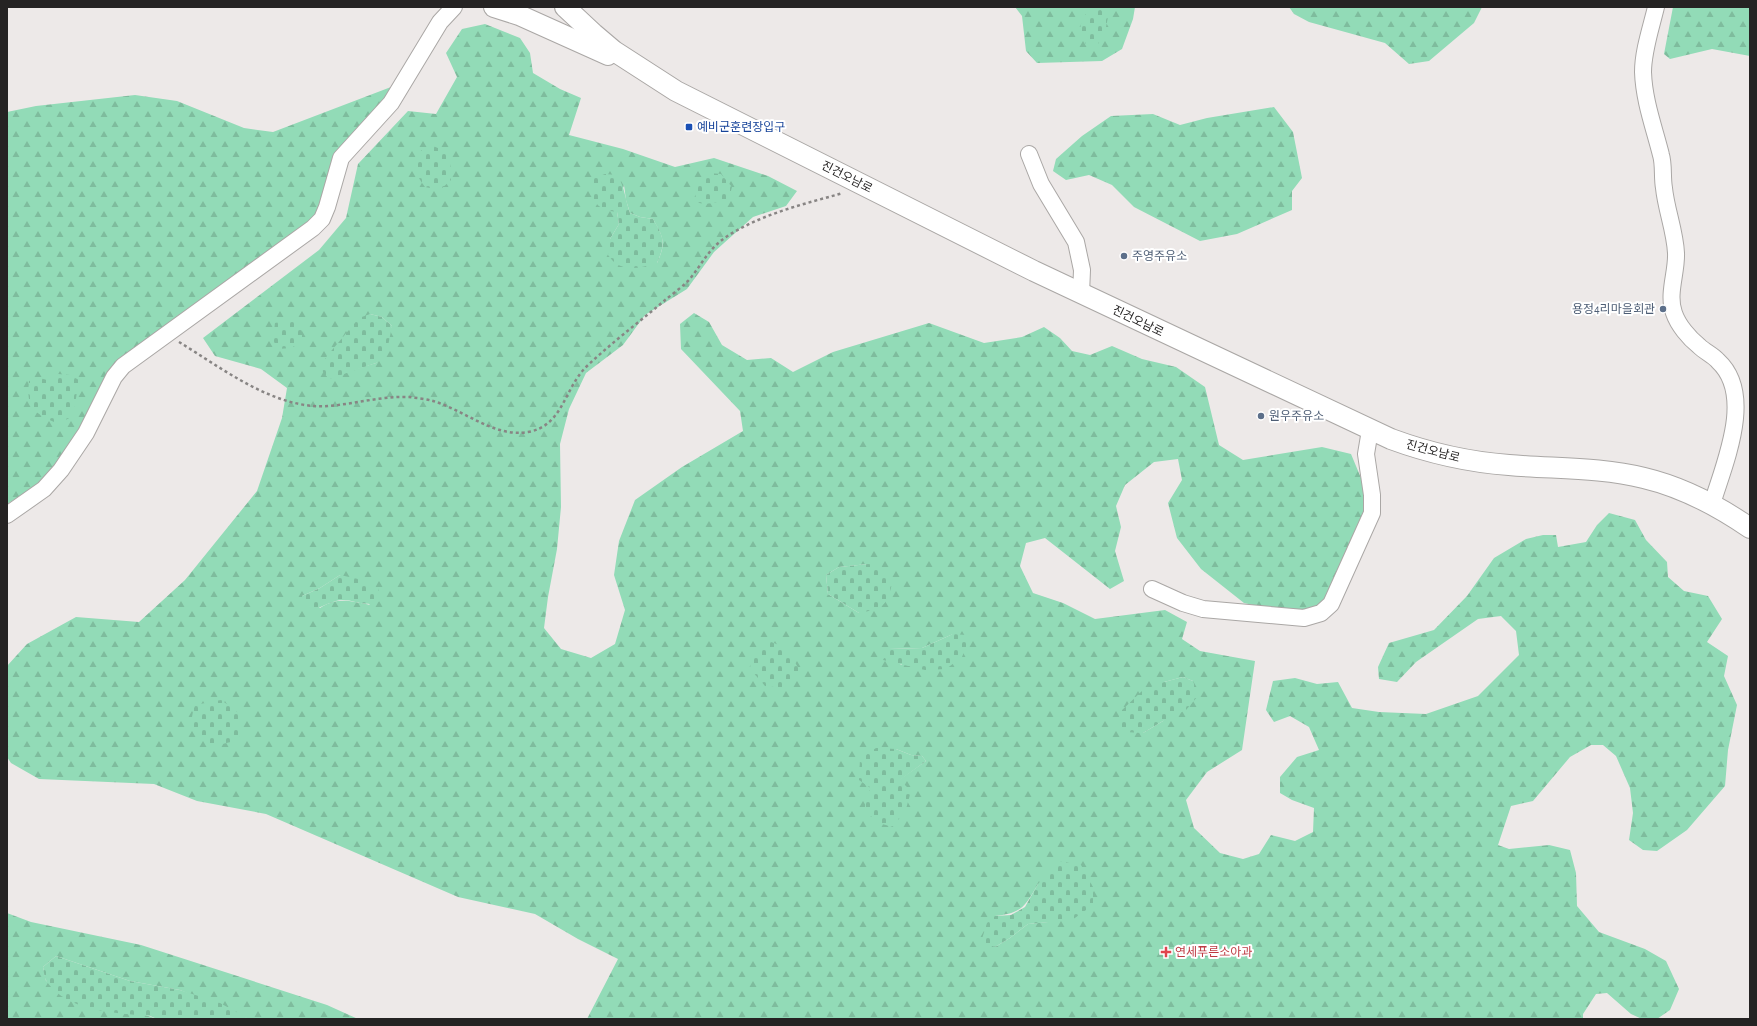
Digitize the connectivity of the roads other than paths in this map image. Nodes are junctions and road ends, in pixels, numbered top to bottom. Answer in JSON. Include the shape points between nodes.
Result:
{"nodes":[{"id":1,"x":454,"y":7,"type":"edge"},
{"id":2,"x":494,"y":7,"type":"edge"},
{"id":3,"x":565,"y":7,"type":"edge"},
{"id":4,"x":1656,"y":7,"type":"edge"},
{"id":5,"x":641,"y":70,"type":"junction"},
{"id":6,"x":1029,"y":154,"type":"dead end"},
{"id":7,"x":1080,"y":294,"type":"junction"},
{"id":8,"x":1370,"y":430,"type":"junction"},
{"id":9,"x":1712,"y":504,"type":"junction"},
{"id":10,"x":7,"y":514,"type":"edge"},
{"id":11,"x":1750,"y":528,"type":"edge"},
{"id":12,"x":1152,"y":589,"type":"dead end"}],
"edges":[{"from":1,"to":10,"type":"lane","via":[[440,22],[391,103],[341,158],[322,219],[123,366],[114,378],[86,433],[61,470],[44,489]]},
{"from":2,"to":5,"type":"main road","via":[[519,15]]},
{"from":3,"to":5,"type":"main road","name":"진건오남로","via":[[594,34]]},
{"from":4,"to":9,"type":"lane","via":[[1643,71],[1648,110],[1661,156],[1676,253],[1671,298],[1673,312],[1687,334],[1727,370],[1735,397],[1734,430]]},
{"from":5,"to":7,"type":"main road","name":"진건오남로","via":[[676,91]]},
{"from":6,"to":7,"type":"lane","via":[[1041,184],[1076,242],[1082,270]]},
{"from":7,"to":8,"type":"main road","name":"진건오남로"},
{"from":8,"to":9,"type":"main road","name":"진건오남로","via":[[1448,457],[1507,465],[1598,470],[1644,478],[1668,485]]},
{"from":8,"to":12,"type":"lane","via":[[1366,454],[1372,513],[1331,604],[1320,614],[1304,618],[1203,609]]},
{"from":9,"to":11,"type":"main road","name":"진건오남로"}]}
